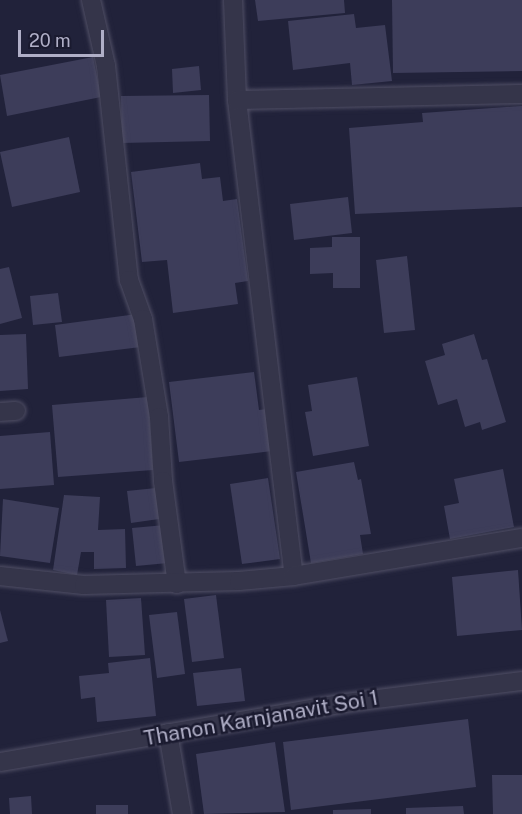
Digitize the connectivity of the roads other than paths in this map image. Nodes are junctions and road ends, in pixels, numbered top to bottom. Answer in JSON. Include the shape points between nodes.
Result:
{"nodes":[{"id":1,"x":91,"y":0,"type":"edge"},
{"id":2,"x":233,"y":0,"type":"edge"},
{"id":3,"x":522,"y":94,"type":"edge"},
{"id":4,"x":237,"y":100,"type":"junction"},
{"id":5,"x":522,"y":538,"type":"edge"},
{"id":6,"x":0,"y":576,"type":"edge"},
{"id":7,"x":294,"y":576,"type":"junction"},
{"id":8,"x":177,"y":584,"type":"junction"},
{"id":9,"x":522,"y":681,"type":"edge"},
{"id":10,"x":168,"y":734,"type":"junction"},
{"id":11,"x":0,"y":762,"type":"edge"},
{"id":12,"x":182,"y":814,"type":"edge"}],
"edges":[{"from":1,"to":8,"type":"street","via":[[106,66],[115,179],[129,280],[143,319],[159,417]]},
{"from":2,"to":4,"type":"street"},
{"from":3,"to":4,"type":"street"},
{"from":4,"to":7,"type":"street"},
{"from":5,"to":7,"type":"street"},
{"from":6,"to":8,"type":"street","via":[[84,585]]},
{"from":7,"to":8,"type":"street"},
{"from":9,"to":10,"type":"street","name":"Thanon Karnjanavit Soi 1","via":[[441,688]]},
{"from":10,"to":11,"type":"street","name":"Thanon Karnjanavit Soi 1"},
{"from":10,"to":12,"type":"street"}]}
